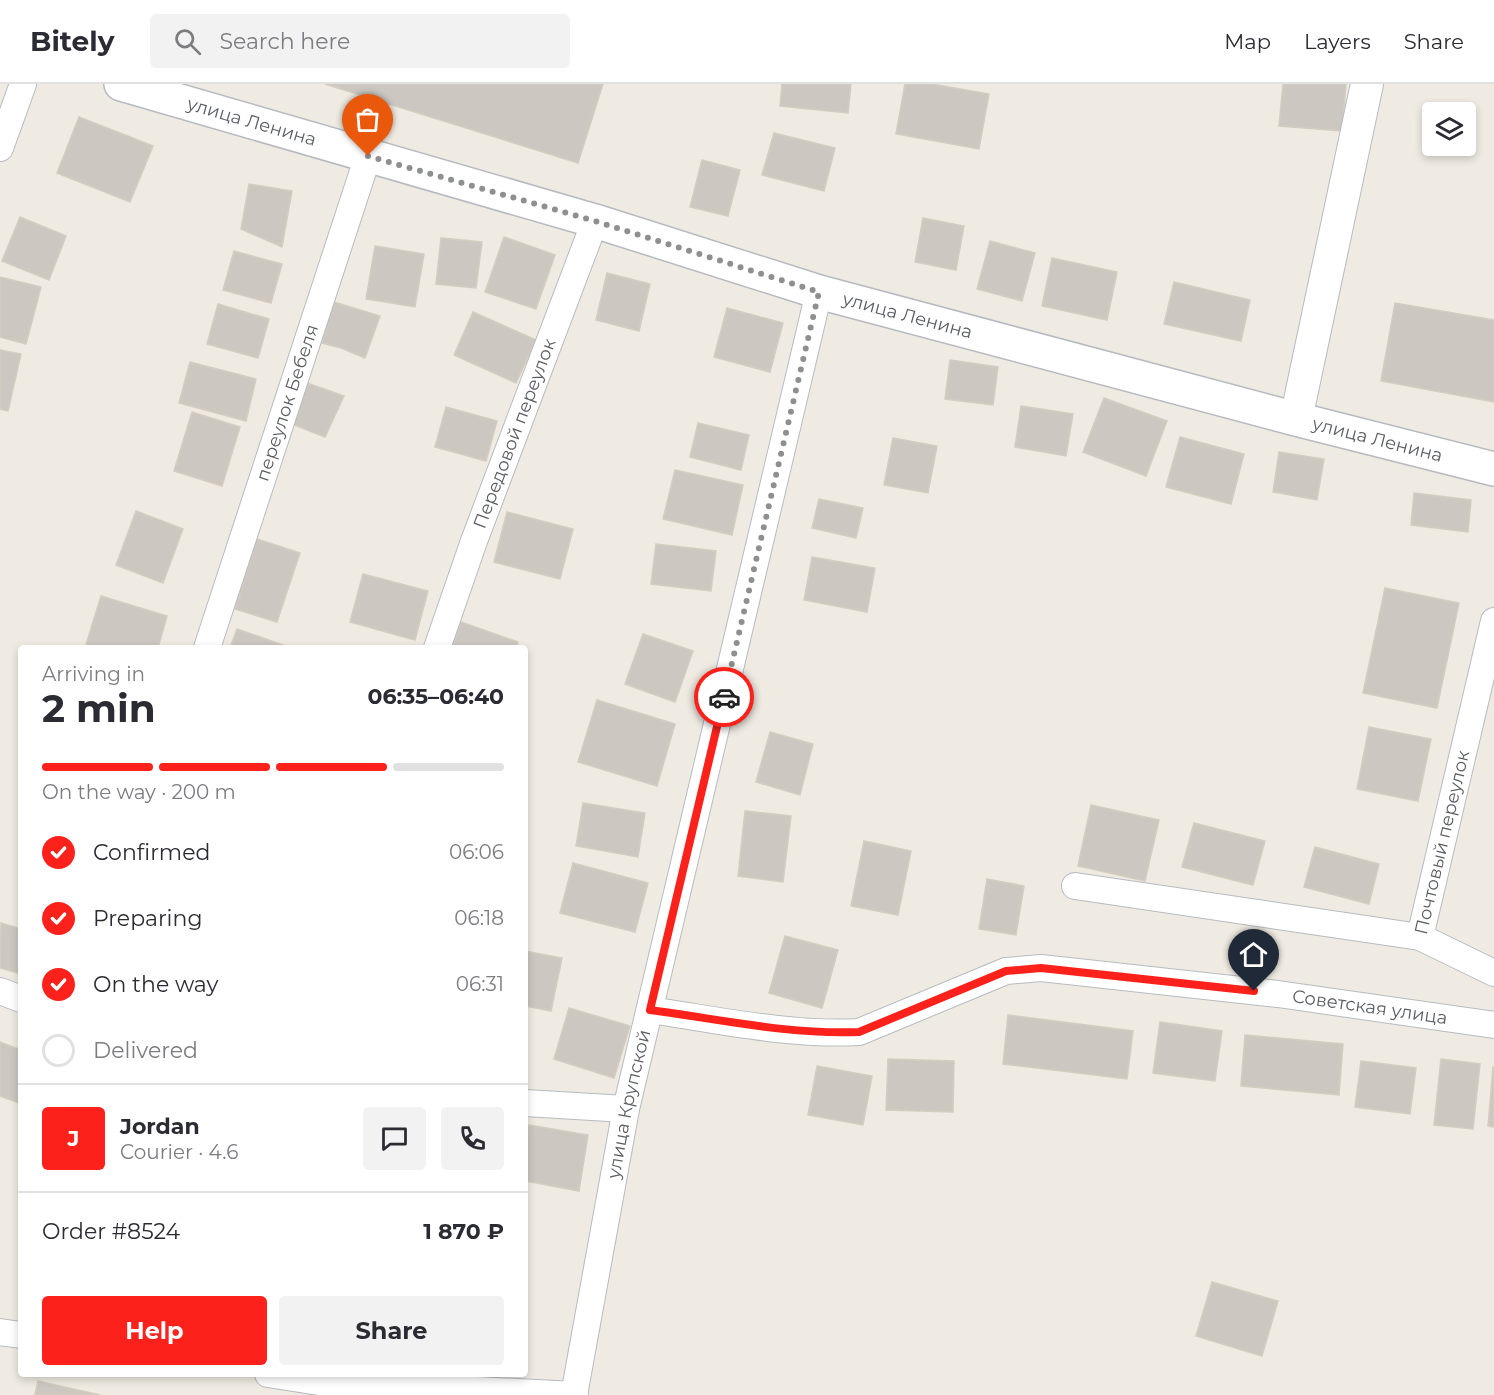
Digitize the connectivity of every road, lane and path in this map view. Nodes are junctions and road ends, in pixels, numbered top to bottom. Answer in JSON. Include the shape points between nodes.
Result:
{"nodes":[{"id":1,"x":23,"y":84,"type":"edge"},
{"id":2,"x":121,"y":84,"type":"edge"},
{"id":3,"x":1367,"y":84,"type":"edge"},
{"id":4,"x":0,"y":148,"type":"edge"},
{"id":5,"x":368,"y":156,"type":"junction"},
{"id":6,"x":595,"y":221,"type":"junction"},
{"id":7,"x":819,"y":292,"type":"junction"},
{"id":8,"x":1296,"y":419,"type":"junction"},
{"id":9,"x":1494,"y":469,"type":"edge"},
{"id":10,"x":1494,"y":621,"type":"edge"},
{"id":11,"x":208,"y":645,"type":"edge"},
{"id":12,"x":438,"y":645,"type":"edge"},
{"id":13,"x":1075,"y":886,"type":"dead end"},
{"id":14,"x":1420,"y":937,"type":"junction"},
{"id":15,"x":1494,"y":973,"type":"edge"},
{"id":16,"x":0,"y":991,"type":"edge"},
{"id":17,"x":18,"y":998,"type":"edge"},
{"id":18,"x":650,"y":1010,"type":"junction"},
{"id":19,"x":1494,"y":1025,"type":"edge"},
{"id":20,"x":528,"y":1103,"type":"edge"},
{"id":21,"x":626,"y":1108,"type":"junction"},
{"id":22,"x":0,"y":1332,"type":"edge"},
{"id":23,"x":18,"y":1335,"type":"edge"},
{"id":24,"x":287,"y":1377,"type":"edge"},
{"id":25,"x":574,"y":1395,"type":"edge"}],
"edges":[{"from":1,"to":4,"type":"street"},
{"from":2,"to":5,"type":"main road","name":"улица Ленина"},
{"from":3,"to":8,"type":"street"},
{"from":5,"to":6,"type":"main road","name":"улица Ленина"},
{"from":5,"to":11,"type":"street","name":"переулок Бебеля"},
{"from":6,"to":7,"type":"main road","name":"улица Ленина"},
{"from":6,"to":12,"type":"street","name":"Передовой переулок"},
{"from":7,"to":8,"type":"main road","name":"улица Ленина"},
{"from":7,"to":18,"type":"street","name":"улица Крупской"},
{"from":8,"to":9,"type":"main road","name":"улица Ленина"},
{"from":10,"to":14,"type":"street","name":"Почтовый переулок"},
{"from":13,"to":14,"type":"street","name":"Почтовый переулок"},
{"from":14,"to":15,"type":"street"},
{"from":16,"to":17,"type":"street"},
{"from":18,"to":19,"type":"street","name":"Советская улица","via":[[793,1030],[859,1032],[1006,971],[1041,968],[1278,994]]},
{"from":18,"to":21,"type":"street","name":"улица Крупской"},
{"from":20,"to":21,"type":"street"},
{"from":21,"to":25,"type":"street","name":"улица Крупской"},
{"from":22,"to":23,"type":"street"},
{"from":24,"to":25,"type":"street"}]}
